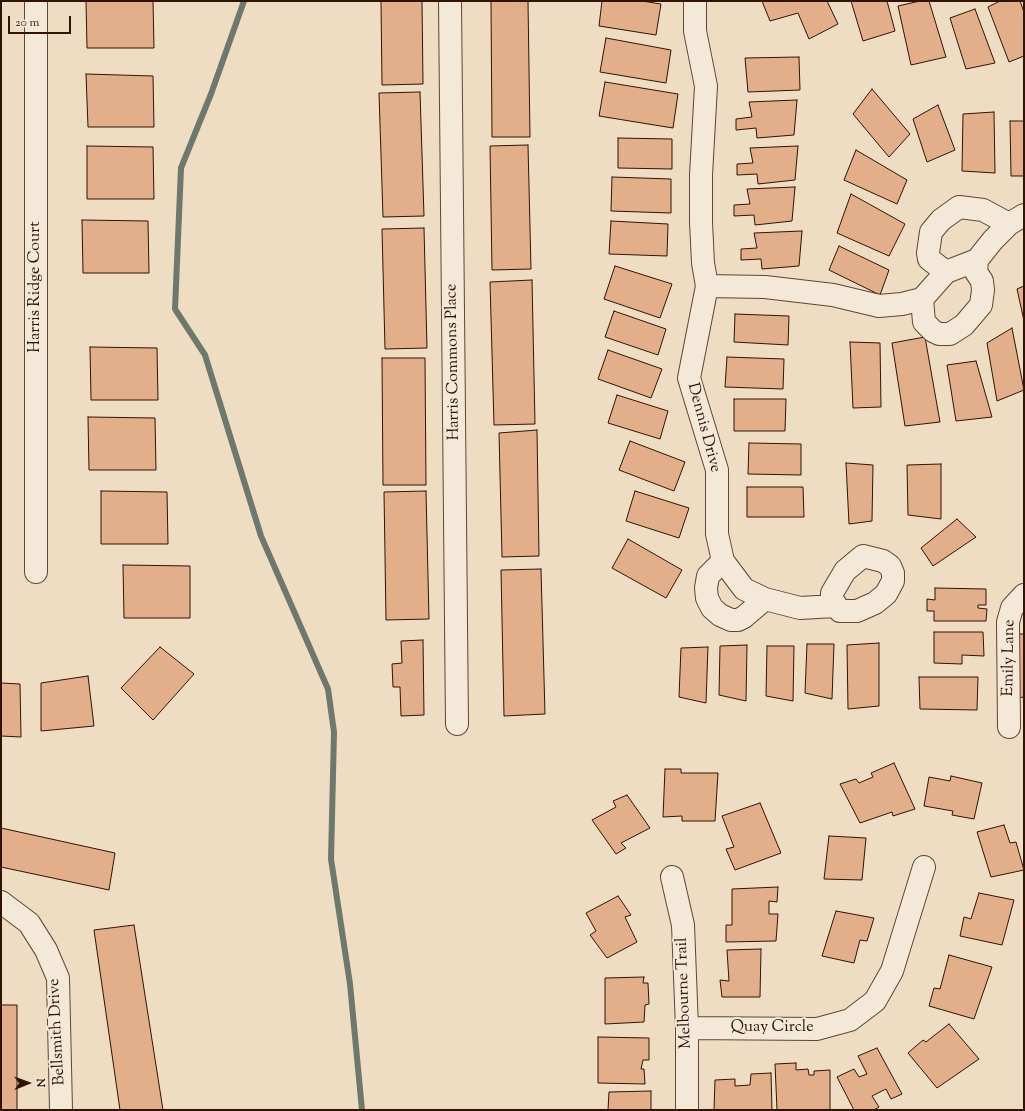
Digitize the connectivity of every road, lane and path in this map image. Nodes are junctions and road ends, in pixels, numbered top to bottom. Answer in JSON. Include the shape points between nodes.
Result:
{"nodes":[{"id":1,"x":36,"y":1,"type":"edge"},
{"id":2,"x":450,"y":1,"type":"edge"},
{"id":3,"x":695,"y":1,"type":"edge"},
{"id":4,"x":1017,"y":219,"type":"edge"},
{"id":5,"x":977,"y":260,"type":"junction"},
{"id":6,"x":946,"y":272,"type":"junction"},
{"id":7,"x":707,"y":286,"type":"junction"},
{"id":8,"x":922,"y":299,"type":"junction"},
{"id":9,"x":723,"y":561,"type":"junction"},
{"id":10,"x":36,"y":572,"type":"dead end"},
{"id":11,"x":1024,"y":595,"type":"edge"},
{"id":12,"x":765,"y":600,"type":"junction"},
{"id":13,"x":835,"y":606,"type":"dead end"},
{"id":14,"x":458,"y":724,"type":"dead end"},
{"id":15,"x":1009,"y":727,"type":"dead end"},
{"id":16,"x":924,"y":867,"type":"dead end"},
{"id":17,"x":672,"y":876,"type":"dead end"},
{"id":18,"x":1,"y":902,"type":"edge"},
{"id":19,"x":687,"y":1028,"type":"junction"},
{"id":20,"x":61,"y":1110,"type":"edge"},
{"id":21,"x":687,"y":1110,"type":"edge"}],
"edges":[{"from":1,"to":10,"type":"street","name":"Harris Ridge Court"},
{"from":2,"to":14,"type":"street","name":"Harris Commons Place"},
{"from":3,"to":7,"type":"street","name":"Dennis Drive","via":[[695,31],[706,86],[701,222]]},
{"from":4,"to":5,"type":"street","via":[[993,240]]},
{"from":4,"to":6,"type":"street","via":[[959,207],[941,220],[931,232],[928,253],[929,259]]},
{"from":5,"to":6,"type":"street"},
{"from":5,"to":8,"type":"street","via":[[976,272],[983,290],[980,305],[964,325],[950,334],[933,331],[924,322]]},
{"from":6,"to":8,"type":"street"},
{"from":7,"to":8,"type":"street","via":[[765,287],[818,293],[879,306]]},
{"from":7,"to":9,"type":"street","name":"Dennis Drive","via":[[690,378],[717,470],[717,534]]},
{"from":9,"to":12,"type":"street","name":"Dennis Drive","via":[[744,589]]},
{"from":9,"to":12,"type":"street","via":[[708,576],[707,598],[712,608],[720,615],[738,620]]},
{"from":11,"to":15,"type":"street","name":"Emily Lane","via":[[1012,608],[1008,622]]},
{"from":12,"to":13,"type":"street","name":"Dennis Drive","via":[[800,608]]},
{"from":16,"to":19,"type":"street","name":"Quay Circle","via":[[892,971],[875,1001],[850,1020],[817,1029]]},
{"from":17,"to":19,"type":"street","name":"Melbourne Trail","via":[[683,925]]},
{"from":18,"to":20,"type":"street","name":"Bellsmith Drive","via":[[29,923],[46,950],[58,978]]},
{"from":19,"to":21,"type":"street","name":"Melbourne Trail"}]}
